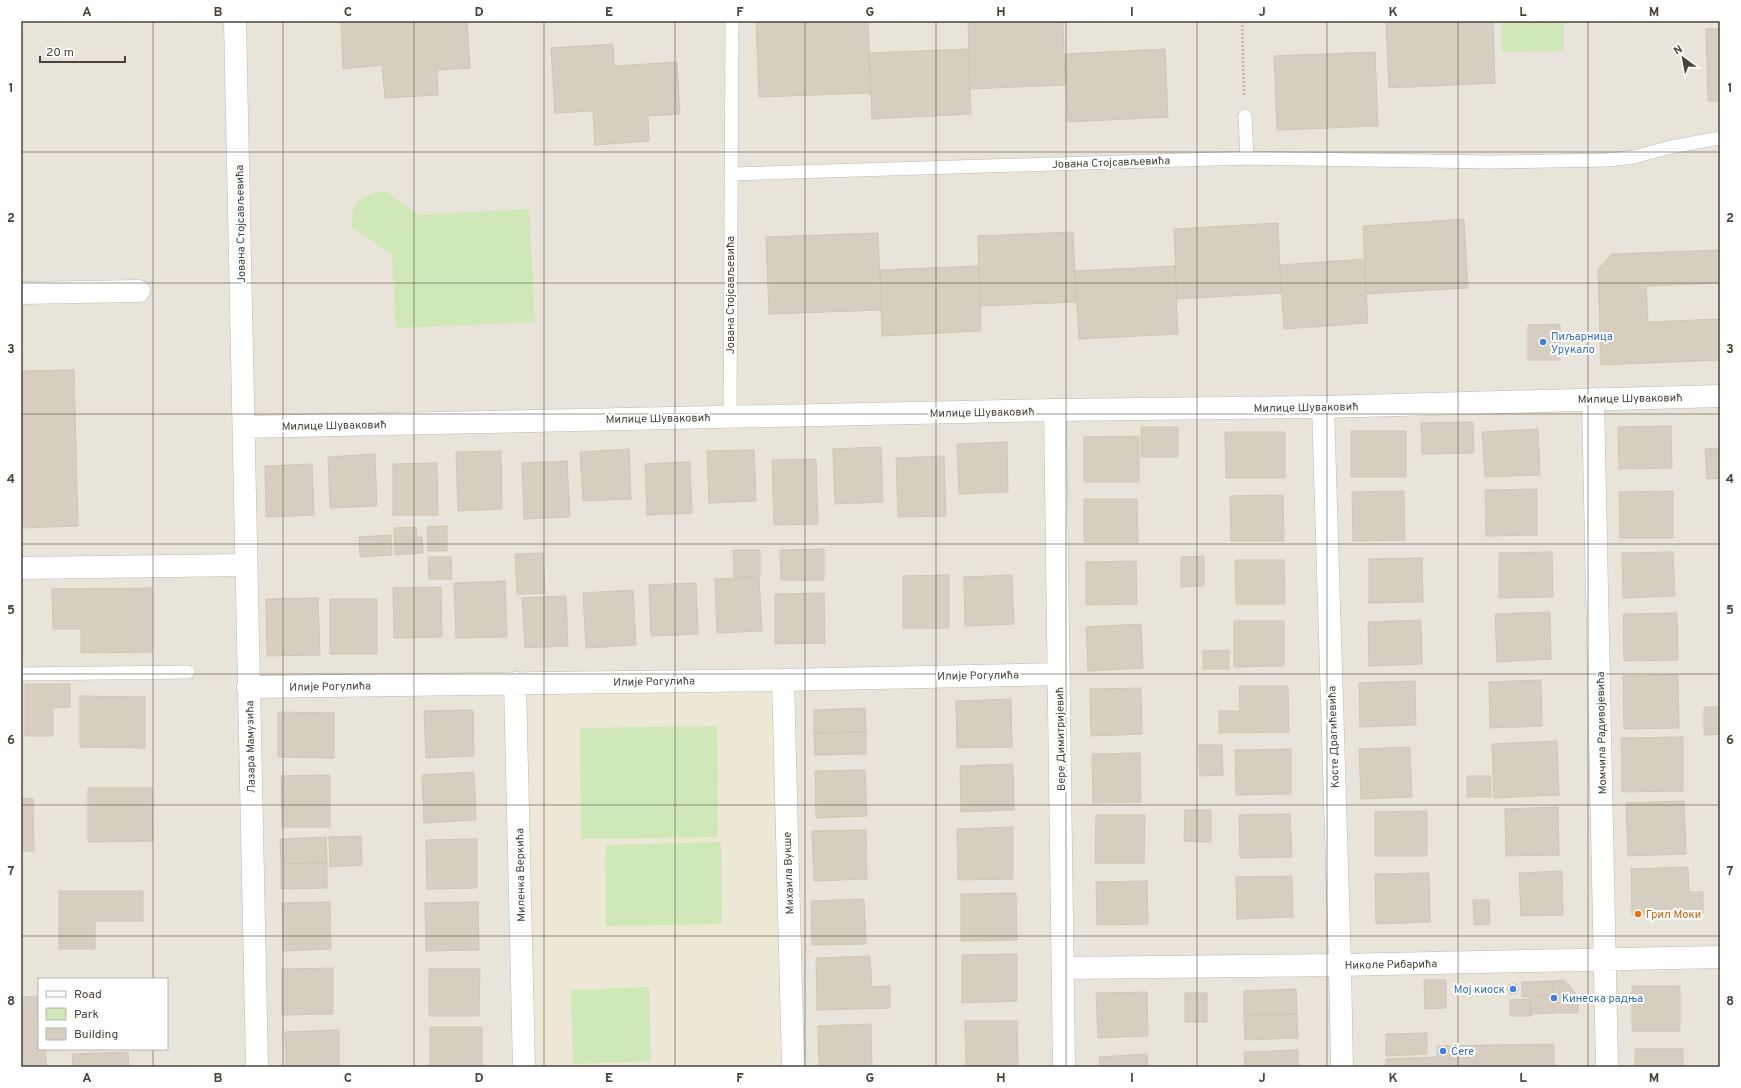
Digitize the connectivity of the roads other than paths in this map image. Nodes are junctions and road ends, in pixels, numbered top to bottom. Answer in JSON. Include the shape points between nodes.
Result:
{"nodes":[{"id":1,"x":235,"y":21,"type":"edge"},
{"id":2,"x":732,"y":21,"type":"edge"},
{"id":3,"x":1245,"y":116,"type":"road end"},
{"id":4,"x":1720,"y":138,"type":"edge"},
{"id":5,"x":1246,"y":158,"type":"junction"},
{"id":6,"x":731,"y":174,"type":"junction"},
{"id":7,"x":139,"y":291,"type":"dead end"},
{"id":8,"x":21,"y":293,"type":"edge"},
{"id":9,"x":1720,"y":396,"type":"edge"},
{"id":10,"x":1593,"y":399,"type":"junction"},
{"id":11,"x":1323,"y":407,"type":"junction"},
{"id":12,"x":1054,"y":410,"type":"junction"},
{"id":13,"x":730,"y":416,"type":"junction"},
{"id":14,"x":244,"y":427,"type":"junction"},
{"id":15,"x":246,"y":565,"type":"junction"},
{"id":16,"x":21,"y":568,"type":"edge"},
{"id":17,"x":188,"y":672,"type":"dead end"},
{"id":18,"x":21,"y":674,"type":"edge"},
{"id":19,"x":1059,"y":674,"type":"junction"},
{"id":20,"x":783,"y":680,"type":"junction"},
{"id":21,"x":515,"y":683,"type":"junction"},
{"id":22,"x":248,"y":687,"type":"junction"},
{"id":23,"x":1720,"y":957,"type":"edge"},
{"id":24,"x":1606,"y":959,"type":"junction"},
{"id":25,"x":1340,"y":965,"type":"junction"},
{"id":26,"x":1063,"y":968,"type":"junction"},
{"id":27,"x":258,"y":1067,"type":"edge"},
{"id":28,"x":524,"y":1067,"type":"edge"},
{"id":29,"x":793,"y":1067,"type":"edge"},
{"id":30,"x":1064,"y":1067,"type":"edge"},
{"id":31,"x":1342,"y":1067,"type":"edge"},
{"id":32,"x":1607,"y":1067,"type":"edge"}],
"edges":[{"from":1,"to":14,"type":"street","name":"Јована Стојсављевића"},
{"from":2,"to":6,"type":"lane","name":"Јована Стојсављевића"},
{"from":3,"to":5,"type":"lane"},
{"from":4,"to":5,"type":"lane","name":"Јована Стојсављевића","via":[[1634,157],[1607,160],[1492,162]]},
{"from":5,"to":6,"type":"lane","name":"Јована Стојсављевића"},
{"from":6,"to":13,"type":"lane","name":"Јована Стојсављевића"},
{"from":7,"to":8,"type":"street"},
{"from":9,"to":10,"type":"street","name":"Милице Шуваковић"},
{"from":10,"to":11,"type":"street","name":"Милице Шуваковић"},
{"from":10,"to":24,"type":"street","name":"Момчила Радивојевића"},
{"from":11,"to":12,"type":"street","name":"Милице Шуваковић"},
{"from":11,"to":25,"type":"street","name":"Косте Драгићевића"},
{"from":12,"to":13,"type":"street","name":"Милице Шуваковић"},
{"from":12,"to":19,"type":"street","name":"Вере Димитријевић"},
{"from":13,"to":14,"type":"street","name":"Милице Шуваковић"},
{"from":14,"to":15,"type":"street","name":"Лазара Мамузића"},
{"from":15,"to":16,"type":"street"},
{"from":15,"to":22,"type":"street","name":"Лазара Мамузића"},
{"from":17,"to":18,"type":"lane"},
{"from":19,"to":20,"type":"street","name":"Илије Рогулића"},
{"from":19,"to":26,"type":"street","name":"Вере Димитријевић"},
{"from":20,"to":21,"type":"street","name":"Илије Рогулића"},
{"from":20,"to":29,"type":"street","name":"Михаила Вукше"},
{"from":21,"to":22,"type":"street","name":"Илије Рогулића"},
{"from":21,"to":28,"type":"street","name":"Миленка Веркића"},
{"from":22,"to":27,"type":"street","name":"Лазара Мамузића"},
{"from":23,"to":24,"type":"street","name":"Николе Рибарића"},
{"from":24,"to":25,"type":"street","name":"Николе Рибарића"},
{"from":24,"to":32,"type":"street","name":"Момчила Радивојевића"},
{"from":25,"to":26,"type":"street","name":"Николе Рибарића"},
{"from":25,"to":31,"type":"street","name":"Косте Драгићевића"},
{"from":26,"to":30,"type":"street","name":"Вере Димитријевић"}]}
